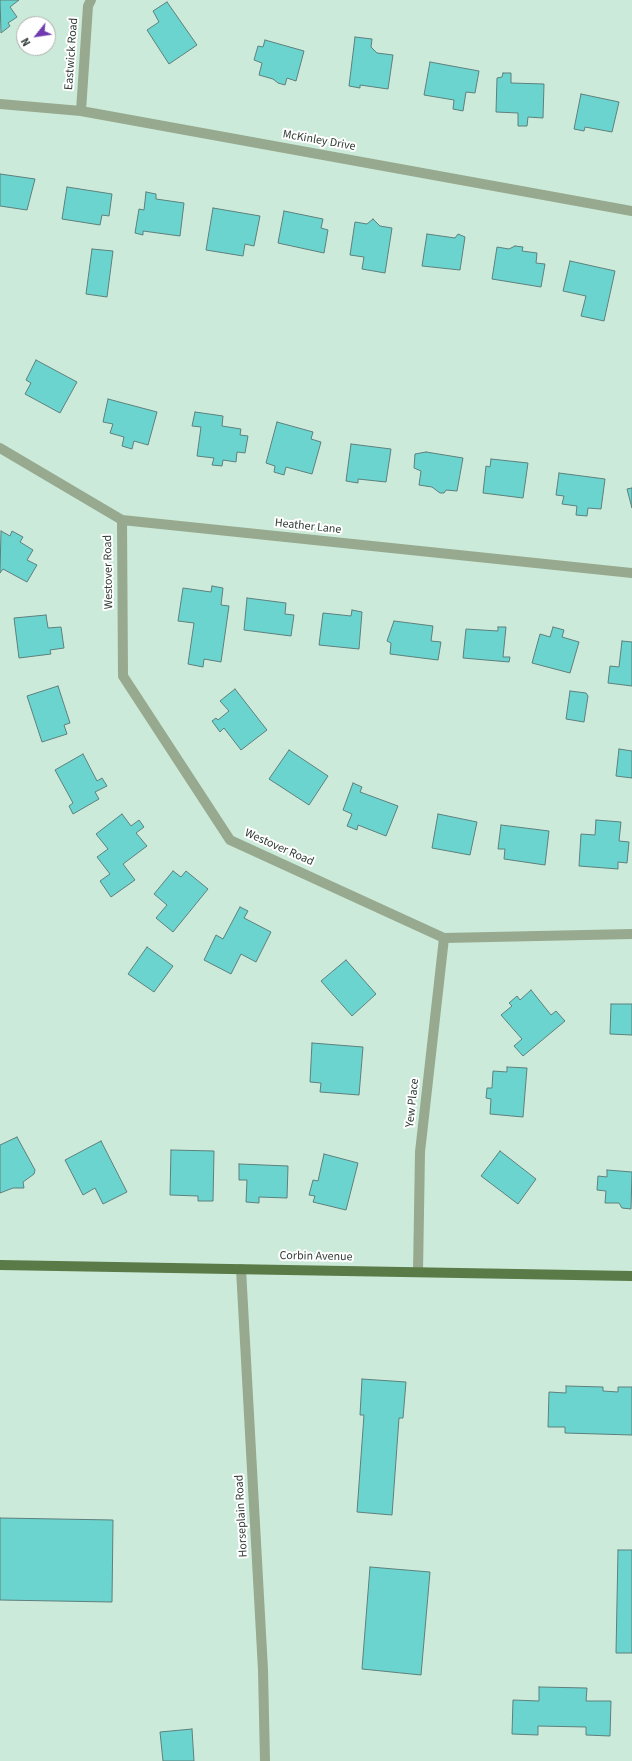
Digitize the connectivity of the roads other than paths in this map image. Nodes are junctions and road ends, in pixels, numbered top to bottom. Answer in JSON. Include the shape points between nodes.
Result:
{"nodes":[{"id":1,"x":91,"y":0,"type":"edge"},
{"id":2,"x":0,"y":104,"type":"edge"},
{"id":3,"x":81,"y":111,"type":"junction"},
{"id":4,"x":632,"y":211,"type":"edge"},
{"id":5,"x":0,"y":448,"type":"edge"},
{"id":6,"x":122,"y":520,"type":"junction"},
{"id":7,"x":632,"y":573,"type":"edge"},
{"id":8,"x":632,"y":934,"type":"edge"},
{"id":9,"x":444,"y":938,"type":"junction"},
{"id":10,"x":0,"y":1265,"type":"edge"},
{"id":11,"x":241,"y":1269,"type":"junction"},
{"id":12,"x":418,"y":1272,"type":"junction"},
{"id":13,"x":632,"y":1276,"type":"edge"},
{"id":14,"x":265,"y":1761,"type":"edge"}],
"edges":[{"from":1,"to":3,"type":"street","name":"Eastwick Road","via":[[88,6]]},
{"from":2,"to":3,"type":"street","name":"McKinley Drive"},
{"from":3,"to":4,"type":"street","name":"McKinley Drive"},
{"from":5,"to":6,"type":"street","name":"Heather Lane"},
{"from":6,"to":7,"type":"street","name":"Heather Lane"},
{"from":6,"to":9,"type":"street","name":"Westover Road","via":[[123,676],[230,840]]},
{"from":8,"to":9,"type":"street","name":"Westover Road"},
{"from":9,"to":12,"type":"street","name":"Yew Place","via":[[420,1152]]},
{"from":10,"to":11,"type":"main road","name":"Corbin Avenue"},
{"from":11,"to":12,"type":"main road","name":"Corbin Avenue"},
{"from":11,"to":14,"type":"street","name":"Horseplain Road"},
{"from":12,"to":13,"type":"main road","name":"Corbin Avenue"}]}
